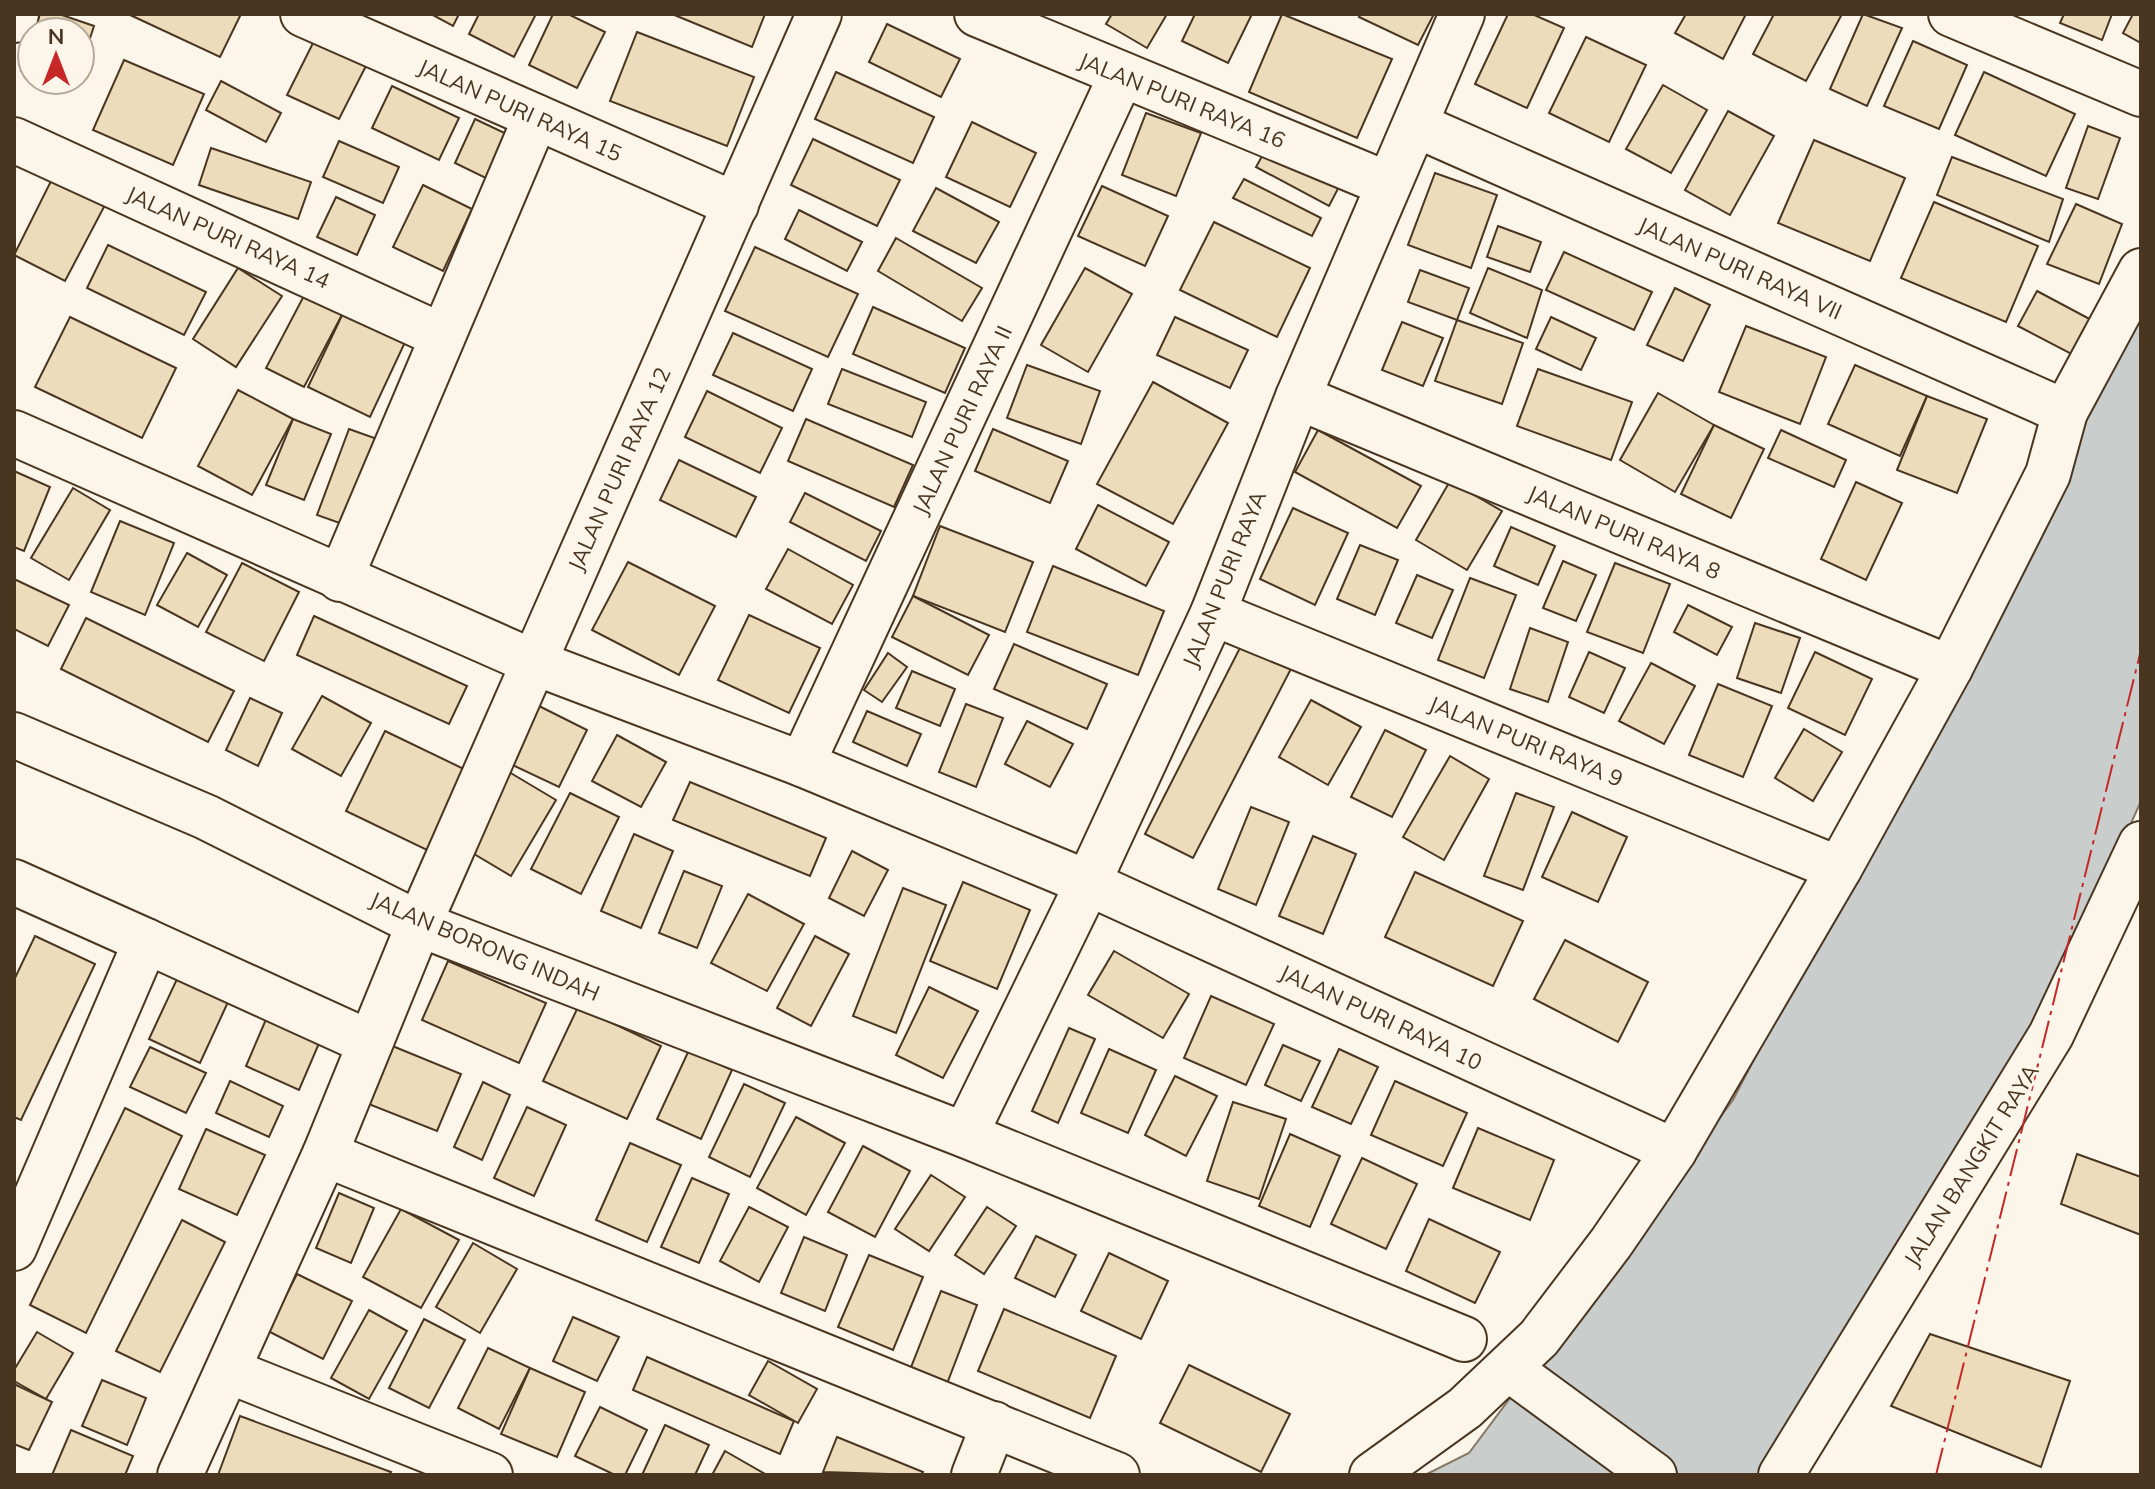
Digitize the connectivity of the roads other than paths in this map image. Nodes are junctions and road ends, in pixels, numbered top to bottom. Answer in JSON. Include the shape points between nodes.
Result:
{"nodes":[{"id":1,"x":16,"y":14,"type":"edge"},
{"id":2,"x":303,"y":14,"type":"edge"},
{"id":3,"x":819,"y":14,"type":"edge"},
{"id":4,"x":977,"y":14,"type":"edge"},
{"id":5,"x":1462,"y":14,"type":"edge"},
{"id":6,"x":1951,"y":14,"type":"edge"},
{"id":7,"x":14,"y":20,"type":"edge"},
{"id":8,"x":1121,"y":76,"type":"junction"},
{"id":9,"x":2141,"y":94,"type":"edge"},
{"id":10,"x":536,"y":117,"type":"junction"},
{"id":11,"x":1416,"y":125,"type":"junction"},
{"id":12,"x":14,"y":140,"type":"edge"},
{"id":13,"x":1387,"y":184,"type":"junction"},
{"id":14,"x":736,"y":205,"type":"junction"},
{"id":15,"x":2141,"y":271,"type":"edge"},
{"id":16,"x":442,"y":336,"type":"junction"},
{"id":17,"x":1298,"y":397,"type":"junction"},
{"id":18,"x":2065,"y":412,"type":"junction"},
{"id":19,"x":14,"y":433,"type":"edge"},
{"id":20,"x":340,"y":579,"type":"junction"},
{"id":21,"x":1213,"y":613,"type":"junction"},
{"id":22,"x":533,"y":662,"type":"junction"},
{"id":23,"x":1950,"y":668,"type":"junction"},
{"id":24,"x":14,"y":735,"type":"edge"},
{"id":25,"x":802,"y":764,"type":"junction"},
{"id":26,"x":2141,"y":844,"type":"edge"},
{"id":27,"x":1839,"y":869,"type":"junction"},
{"id":28,"x":14,"y":882,"type":"edge"},
{"id":29,"x":1088,"y":883,"type":"junction"},
{"id":30,"x":419,"y":924,"type":"junction"},
{"id":31,"x":146,"y":941,"type":"junction"},
{"id":32,"x":370,"y":1043,"type":"junction"},
{"id":33,"x":965,"y":1135,"type":"junction"},
{"id":34,"x":1674,"y":1151,"type":"junction"},
{"id":35,"x":325,"y":1154,"type":"junction"},
{"id":36,"x":14,"y":1248,"type":"edge"},
{"id":37,"x":1464,"y":1339,"type":"dead end"},
{"id":38,"x":229,"y":1371,"type":"junction"},
{"id":39,"x":1513,"y":1372,"type":"junction"},
{"id":40,"x":994,"y":1424,"type":"junction"},
{"id":41,"x":432,"y":1464,"type":"edge"},
{"id":42,"x":180,"y":1475,"type":"edge"},
{"id":43,"x":490,"y":1475,"type":"edge"},
{"id":44,"x":974,"y":1475,"type":"edge"},
{"id":45,"x":1117,"y":1475,"type":"edge"},
{"id":46,"x":1372,"y":1475,"type":"edge"},
{"id":47,"x":1654,"y":1475,"type":"edge"},
{"id":48,"x":1781,"y":1475,"type":"edge"}],
"edges":[{"from":1,"to":7,"type":"street"},
{"from":2,"to":10,"type":"street","name":"JALAN PURI RAYA 15"},
{"from":3,"to":14,"type":"street","name":"JALAN PURI RAYA 12"},
{"from":4,"to":8,"type":"street","name":"JALAN PURI RAYA 16"},
{"from":5,"to":11,"type":"street","name":"JALAN PURI RAYA"},
{"from":6,"to":9,"type":"street"},
{"from":8,"to":13,"type":"street","name":"JALAN PURI RAYA 16"},
{"from":8,"to":25,"type":"street","name":"JALAN PURI RAYA II"},
{"from":10,"to":14,"type":"street","name":"JALAN PURI RAYA 15"},
{"from":10,"to":16,"type":"street"},
{"from":11,"to":13,"type":"street","name":"JALAN PURI RAYA"},
{"from":11,"to":18,"type":"street","name":"JALAN PURI RAYA VII"},
{"from":12,"to":16,"type":"street","name":"JALAN PURI RAYA 14"},
{"from":13,"to":17,"type":"street","name":"JALAN PURI RAYA"},
{"from":14,"to":22,"type":"street","name":"JALAN PURI RAYA 12"},
{"from":15,"to":18,"type":"street"},
{"from":16,"to":20,"type":"street"},
{"from":17,"to":21,"type":"street","name":"JALAN PURI RAYA"},
{"from":17,"to":23,"type":"street","name":"JALAN PURI RAYA 8"},
{"from":18,"to":23,"type":"street","via":[[2048,474]]},
{"from":19,"to":20,"type":"street","name":"JALAN PURI RAYA 10"},
{"from":20,"to":22,"type":"street","name":"JALAN PURI RAYA 10"},
{"from":21,"to":27,"type":"street","name":"JALAN PURI RAYA 9"},
{"from":21,"to":29,"type":"street","name":"JALAN PURI RAYA"},
{"from":22,"to":25,"type":"street","name":"JALAN PURI RAYA 10"},
{"from":22,"to":30,"type":"street","name":"JALAN PURI RAYA 12"},
{"from":23,"to":27,"type":"street"},
{"from":24,"to":30,"type":"street","name":"JALAN BORONG INDAH","via":[[206,817]]},
{"from":25,"to":29,"type":"street","name":"JALAN PURI RAYA 10"},
{"from":26,"to":48,"type":"street","name":"JALAN BANGKIT RAYA","via":[[2051,1035]]},
{"from":27,"to":34,"type":"street"},
{"from":28,"to":31,"type":"street"},
{"from":29,"to":33,"type":"street","name":"JALAN PURI RAYA"},
{"from":29,"to":34,"type":"street","name":"JALAN PURI RAYA 10"},
{"from":30,"to":32,"type":"street","name":"JALAN PURI RAYA 12"},
{"from":30,"to":33,"type":"street","name":"JALAN BORONG INDAH"},
{"from":31,"to":32,"type":"street"},
{"from":31,"to":36,"type":"street"},
{"from":32,"to":35,"type":"street","name":"JALAN PURI RAYA 12"},
{"from":33,"to":37,"type":"street","name":"JALAN BORONG INDAH"},
{"from":34,"to":39,"type":"street"},
{"from":35,"to":38,"type":"street","name":"JALAN PURI RAYA 12"},
{"from":35,"to":40,"type":"street"},
{"from":38,"to":41,"type":"street"},
{"from":38,"to":42,"type":"street","name":"JALAN PURI RAYA 12"},
{"from":39,"to":46,"type":"street"},
{"from":39,"to":47,"type":"street"},
{"from":40,"to":44,"type":"street"},
{"from":40,"to":45,"type":"street"},
{"from":41,"to":43,"type":"street"}]}
